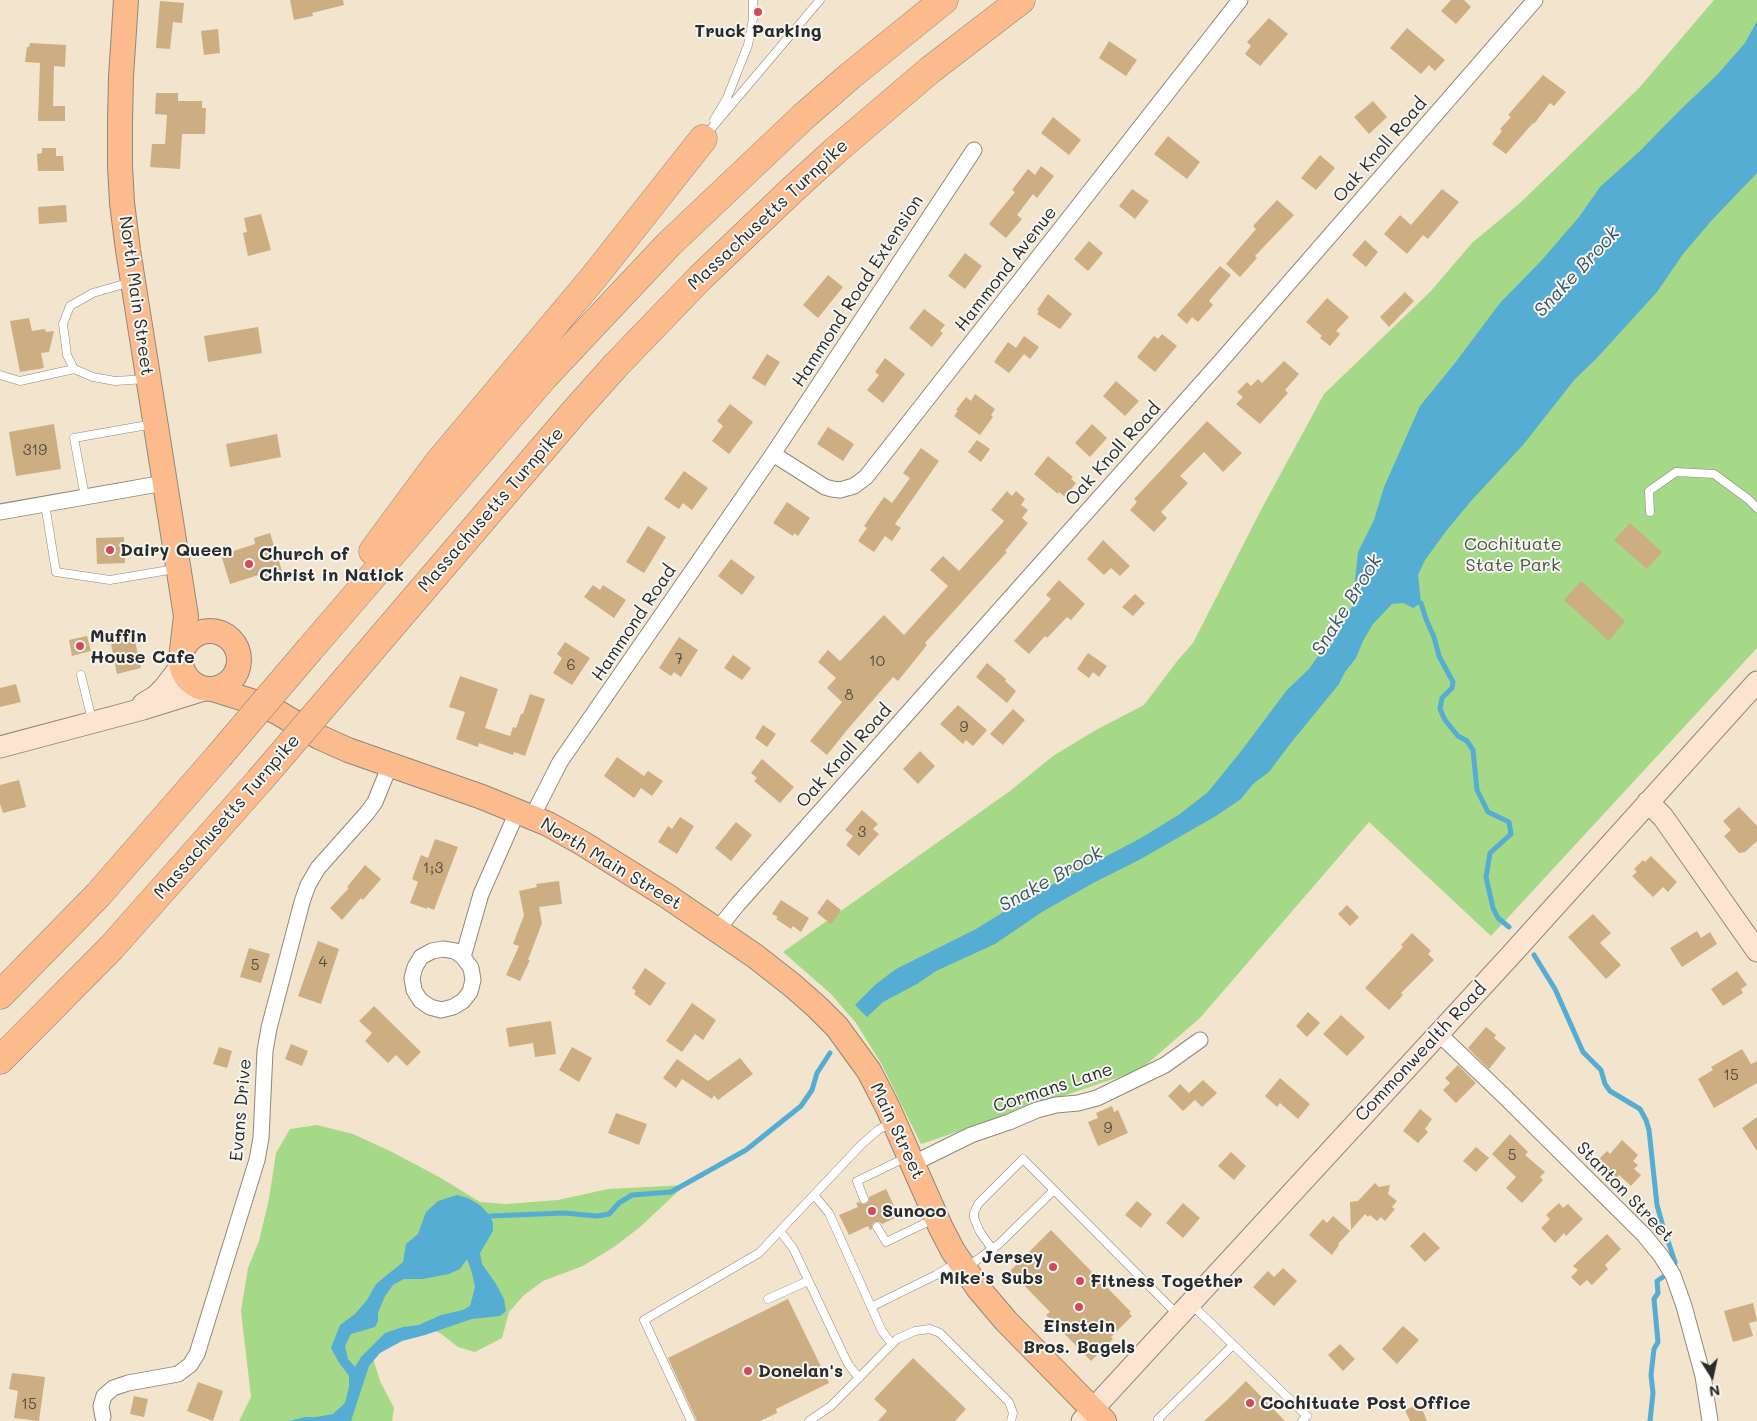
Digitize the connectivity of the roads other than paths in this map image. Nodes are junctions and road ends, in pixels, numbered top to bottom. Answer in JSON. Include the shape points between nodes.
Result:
{"nodes":[{"id":1,"x":126,"y":0,"type":"edge"},
{"id":2,"x":753,"y":0,"type":"edge"},
{"id":3,"x":944,"y":0,"type":"edge"},
{"id":4,"x":1021,"y":0,"type":"edge"},
{"id":5,"x":1240,"y":0,"type":"edge"},
{"id":6,"x":1535,"y":0,"type":"edge"},
{"id":7,"x":817,"y":2,"type":"edge"},
{"id":8,"x":703,"y":139,"type":"junction"},
{"id":9,"x":974,"y":150,"type":"dead end"},
{"id":10,"x":133,"y":282,"type":"junction"},
{"id":11,"x":74,"y":369,"type":"junction"},
{"id":12,"x":0,"y":375,"type":"edge"},
{"id":13,"x":148,"y":378,"type":"junction"},
{"id":14,"x":155,"y":424,"type":"junction"},
{"id":15,"x":773,"y":454,"type":"junction"},
{"id":16,"x":164,"y":483,"type":"junction"},
{"id":17,"x":85,"y":497,"type":"junction"},
{"id":18,"x":45,"y":504,"type":"junction"},
{"id":19,"x":1757,"y":508,"type":"edge"},
{"id":20,"x":0,"y":512,"type":"edge"},
{"id":21,"x":1650,"y":512,"type":"dead end"},
{"id":22,"x":179,"y":579,"type":"junction"},
{"id":23,"x":223,"y":634,"type":"junction"},
{"id":24,"x":310,"y":649,"type":"junction"},
{"id":25,"x":182,"y":657,"type":"junction"},
{"id":26,"x":239,"y":658,"type":"junction"},
{"id":27,"x":81,"y":675,"type":"dead end"},
{"id":28,"x":210,"y":689,"type":"junction"},
{"id":29,"x":1753,"y":693,"type":"edge"},
{"id":30,"x":276,"y":712,"type":"junction"},
{"id":31,"x":122,"y":715,"type":"junction"},
{"id":32,"x":93,"y":722,"type":"junction"},
{"id":33,"x":0,"y":747,"type":"edge"},
{"id":34,"x":390,"y":765,"type":"junction"},
{"id":35,"x":1648,"y":802,"type":"junction"},
{"id":36,"x":525,"y":814,"type":"junction"},
{"id":37,"x":717,"y":930,"type":"junction"},
{"id":38,"x":1757,"y":951,"type":"edge"},
{"id":39,"x":463,"y":957,"type":"junction"},
{"id":40,"x":0,"y":995,"type":"edge"},
{"id":41,"x":837,"y":1027,"type":"joint"},
{"id":42,"x":1438,"y":1033,"type":"junction"},
{"id":43,"x":1200,"y":1040,"type":"dead end"},
{"id":44,"x":0,"y":1060,"type":"edge"},
{"id":45,"x":894,"y":1121,"type":"junction"},
{"id":46,"x":911,"y":1160,"type":"junction"},
{"id":47,"x":1054,"y":1190,"type":"junction"},
{"id":48,"x":814,"y":1195,"type":"junction"},
{"id":49,"x":864,"y":1199,"type":"dead end"},
{"id":50,"x":936,"y":1218,"type":"junction"},
{"id":51,"x":877,"y":1227,"type":"dead end"},
{"id":52,"x":780,"y":1231,"type":"junction"},
{"id":53,"x":993,"y":1250,"type":"junction"},
{"id":54,"x":962,"y":1265,"type":"junction"},
{"id":55,"x":808,"y":1281,"type":"junction"},
{"id":56,"x":768,"y":1299,"type":"dead end"},
{"id":57,"x":872,"y":1307,"type":"junction"},
{"id":58,"x":1185,"y":1310,"type":"junction"},
{"id":59,"x":892,"y":1344,"type":"junction"},
{"id":60,"x":1233,"y":1345,"type":"junction"},
{"id":61,"x":859,"y":1378,"type":"junction"},
{"id":62,"x":103,"y":1417,"type":"dead end"},
{"id":63,"x":1093,"y":1417,"type":"edge"},
{"id":64,"x":1159,"y":1420,"type":"edge"},
{"id":65,"x":691,"y":1421,"type":"edge"},
{"id":66,"x":809,"y":1421,"type":"edge"},
{"id":67,"x":1010,"y":1421,"type":"edge"},
{"id":68,"x":1302,"y":1421,"type":"edge"},
{"id":69,"x":1710,"y":1421,"type":"edge"}],
"edges":[{"from":1,"to":10,"type":"main road","name":"North Main Street","via":[[120,165],[125,233]]},
{"from":2,"to":8,"type":"lane","via":[[752,32],[743,60],[727,98]]},
{"from":3,"to":24,"type":"highway","via":[[803,117],[670,244],[584,332]]},
{"from":4,"to":44,"type":"highway","name":"Massachusetts Turnpike","bridge":true,"via":[[930,70],[791,191],[617,364],[111,948]]},
{"from":5,"to":15,"type":"street","name":"Hammond Avenue","via":[[866,477],[854,486],[832,489]]},
{"from":6,"to":37,"type":"street","name":"Oak Knoll Road","via":[[1221,361]]},
{"from":7,"to":8,"type":"lane"},
{"from":8,"to":24,"type":"highway","via":[[594,277],[426,479],[373,551]]},
{"from":9,"to":15,"type":"street","name":"Hammond Road Extension"},
{"from":10,"to":11,"type":"lane","via":[[93,293],[70,306],[63,324],[67,355]]},
{"from":10,"to":13,"type":"main road","name":"North Main Street"},
{"from":11,"to":12,"type":"lane","via":[[20,381]]},
{"from":11,"to":13,"type":"lane","via":[[92,377],[115,381]]},
{"from":13,"to":14,"type":"main road","name":"North Main Street"},
{"from":14,"to":16,"type":"main road","name":"North Main Street"},
{"from":14,"to":17,"type":"lane","via":[[74,438]]},
{"from":15,"to":36,"type":"street","name":"Hammond Road"},
{"from":16,"to":17,"type":"street"},
{"from":16,"to":22,"type":"main road","name":"North Main Street"},
{"from":17,"to":18,"type":"street"},
{"from":18,"to":20,"type":"street"},
{"from":18,"to":22,"type":"lane","via":[[56,572],[110,580]]},
{"from":19,"to":21,"type":"lane","via":[[1714,474],[1676,472],[1649,491]]},
{"from":22,"to":23,"type":"main road","name":"North Main Street","via":[[186,598]]},
{"from":22,"to":25,"type":"main road","name":"North Main Street","via":[[186,616]]},
{"from":23,"to":25,"type":"main road","via":[[199,633],[192,637]]},
{"from":23,"to":26,"type":"main road","via":[[235,645]]},
{"from":24,"to":40,"type":"highway","bridge":true,"via":[[98,895]]},
{"from":25,"to":28,"type":"main road","via":[[184,675],[196,686]]},
{"from":25,"to":31,"type":"main road","via":[[171,680],[156,696]]},
{"from":26,"to":28,"type":"main road","via":[[234,677],[221,687]]},
{"from":26,"to":30,"type":"main road","name":"North Main Street","via":[[256,688]]},
{"from":27,"to":32,"type":"lane"},
{"from":28,"to":30,"type":"main road","name":"North Main Street","via":[[241,697]]},
{"from":28,"to":31,"type":"main road"},
{"from":29,"to":35,"type":"main road","name":"Commonwealth Road"},
{"from":30,"to":34,"type":"main road","name":"North Main Street","via":[[319,737]]},
{"from":31,"to":32,"type":"main road"},
{"from":32,"to":33,"type":"main road"},
{"from":34,"to":36,"type":"main road","name":"North Main Street"},
{"from":34,"to":62,"type":"street","name":"Evans Drive","via":[[375,802],[318,868],[302,902],[265,1051],[258,1160],[197,1354],[190,1365],[178,1374],[113,1388],[104,1396],[101,1406]]},
{"from":35,"to":38,"type":"main road","via":[[1663,817]]},
{"from":35,"to":42,"type":"main road","name":"Commonwealth Road"},
{"from":36,"to":37,"type":"main road","name":"North Main Street","via":[[582,842]]},
{"from":36,"to":39,"type":"street","name":"Hammond Road","via":[[481,894]]},
{"from":37,"to":41,"type":"main road","name":"North Main Street","via":[[792,985]]},
{"from":39,"to":39,"type":"street","via":[[471,968],[473,980],[463,1002],[441,1010],[420,1000],[412,978],[421,957],[443,948]]},
{"from":41,"to":45,"type":"main road","name":"Main Street","via":[[869,1071]]},
{"from":42,"to":58,"type":"main road","name":"Commonwealth Road"},
{"from":42,"to":69,"type":"street","name":"Stanton Street","via":[[1616,1206],[1661,1256],[1673,1275],[1684,1306],[1703,1376]]},
{"from":43,"to":46,"type":"street","name":"Cormans Lane","via":[[1156,1070],[1097,1098],[1037,1110]]},
{"from":45,"to":46,"type":"main road","name":"Main Street"},
{"from":45,"to":48,"type":"lane","via":[[865,1141]]},
{"from":46,"to":49,"type":"lane","via":[[857,1181]]},
{"from":46,"to":50,"type":"main road","name":"Main Street"},
{"from":47,"to":53,"type":"lane"},
{"from":47,"to":53,"type":"lane","via":[[1023,1159],[978,1204],[974,1213],[980,1232]]},
{"from":47,"to":58,"type":"lane"},
{"from":48,"to":52,"type":"lane"},
{"from":48,"to":57,"type":"lane","via":[[829,1213]]},
{"from":50,"to":51,"type":"lane","via":[[886,1242]]},
{"from":50,"to":54,"type":"main road","name":"Main Street"},
{"from":52,"to":55,"type":"lane","via":[[793,1248]]},
{"from":52,"to":65,"type":"lane","via":[[751,1259],[644,1320]]},
{"from":53,"to":54,"type":"lane"},
{"from":54,"to":57,"type":"lane"},
{"from":54,"to":63,"type":"main road","name":"Main Street","via":[[996,1310]]},
{"from":55,"to":56,"type":"lane"},
{"from":55,"to":61,"type":"lane","via":[[848,1364]]},
{"from":57,"to":59,"type":"lane"},
{"from":58,"to":60,"type":"lane"},
{"from":58,"to":63,"type":"main road","name":"Commonwealth Road"},
{"from":59,"to":61,"type":"lane"},
{"from":59,"to":67,"type":"lane","via":[[915,1331],[936,1330],[1009,1402],[1013,1413]]},
{"from":60,"to":64,"type":"lane"},
{"from":60,"to":68,"type":"lane","via":[[1307,1416]]},
{"from":61,"to":66,"type":"lane","via":[[825,1412]]}]}
